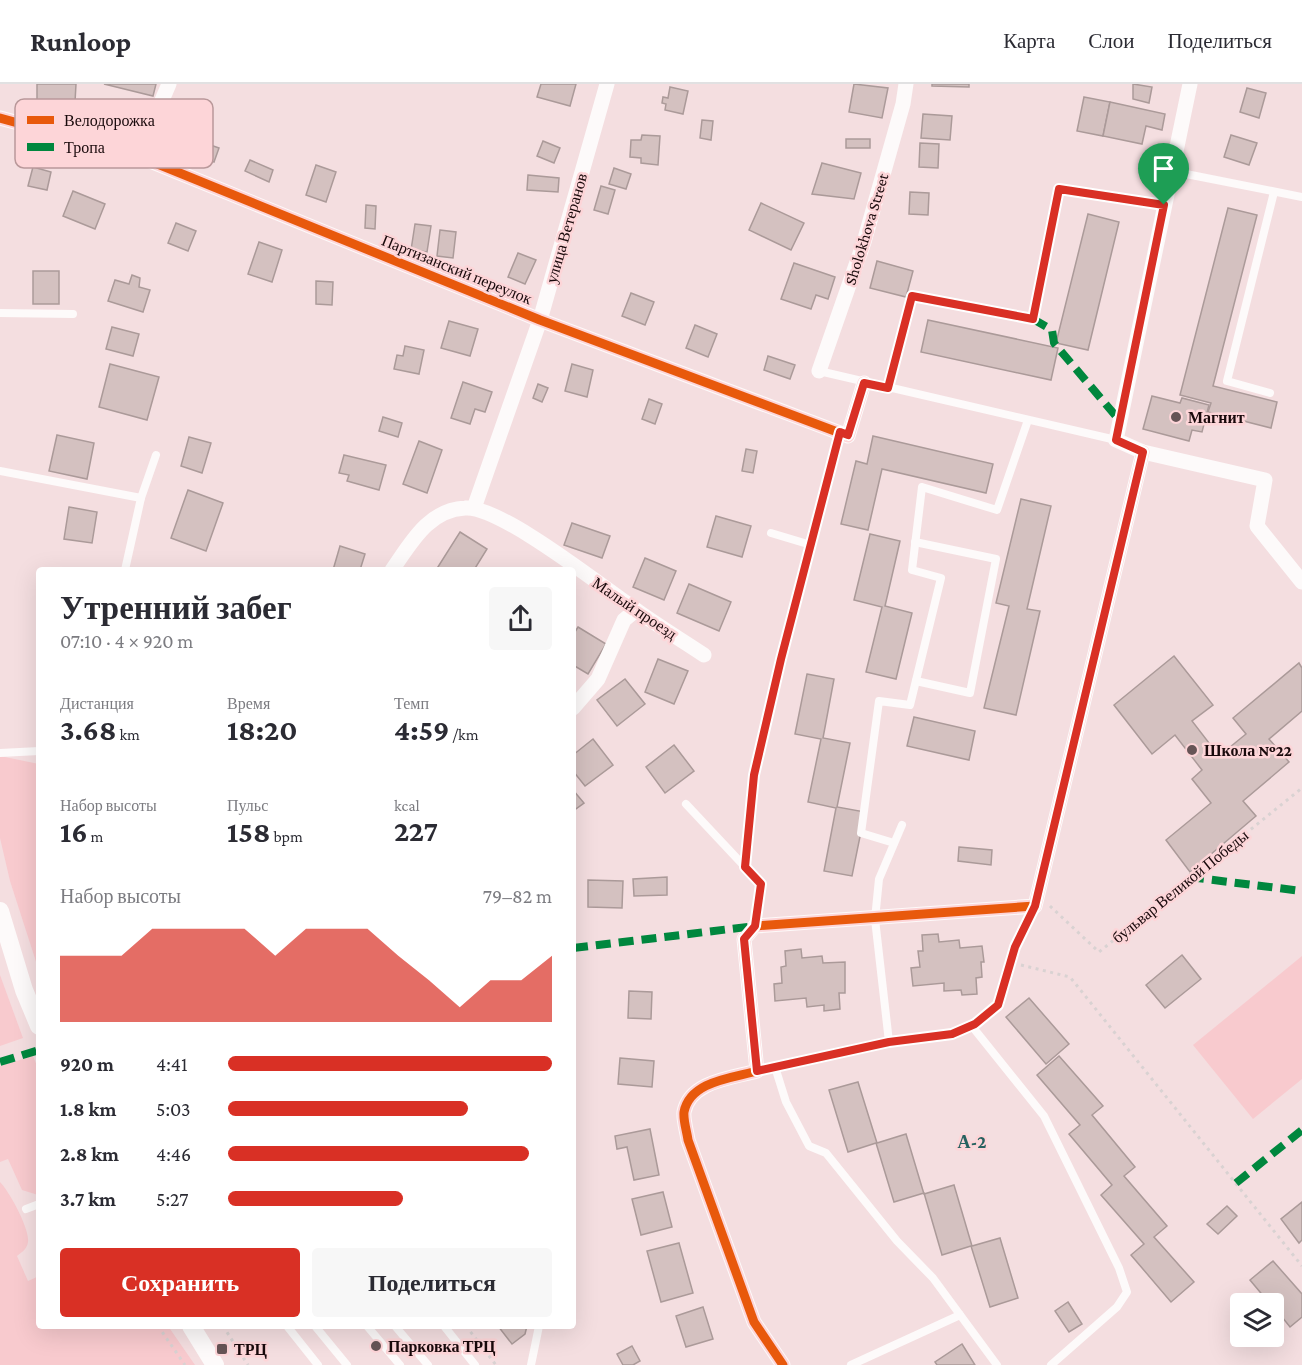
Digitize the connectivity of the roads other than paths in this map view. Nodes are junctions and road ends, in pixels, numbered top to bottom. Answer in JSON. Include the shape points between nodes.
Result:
{"nodes":[{"id":1,"x":169,"y":84,"type":"edge"},
{"id":2,"x":607,"y":84,"type":"edge"},
{"id":3,"x":906,"y":84,"type":"edge"},
{"id":4,"x":1190,"y":84,"type":"edge"},
{"id":5,"x":163,"y":99,"type":"edge"},
{"id":6,"x":0,"y":118,"type":"edge"},
{"id":7,"x":15,"y":122,"type":"edge"},
{"id":8,"x":167,"y":168,"type":"edge"},
{"id":9,"x":1171,"y":171,"type":"junction"},
{"id":10,"x":1274,"y":192,"type":"junction"},
{"id":11,"x":1302,"y":197,"type":"edge"},
{"id":12,"x":1164,"y":205,"type":"junction"},
{"id":13,"x":0,"y":313,"type":"edge"},
{"id":14,"x":73,"y":314,"type":"dead end"},
{"id":15,"x":540,"y":320,"type":"junction"},
{"id":16,"x":819,"y":371,"type":"joint"},
{"id":17,"x":864,"y":383,"type":"junction"},
{"id":18,"x":888,"y":388,"type":"junction"},
{"id":19,"x":1270,"y":393,"type":"dead end"},
{"id":20,"x":1028,"y":420,"type":"junction"},
{"id":21,"x":840,"y":432,"type":"junction"},
{"id":22,"x":1116,"y":440,"type":"junction"},
{"id":23,"x":1143,"y":452,"type":"junction"},
{"id":24,"x":156,"y":455,"type":"dead end"},
{"id":25,"x":0,"y":471,"type":"edge"},
{"id":26,"x":141,"y":498,"type":"junction"},
{"id":27,"x":474,"y":508,"type":"junction"},
{"id":28,"x":771,"y":533,"type":"dead end"},
{"id":29,"x":915,"y":542,"type":"junction"},
{"id":30,"x":811,"y":545,"type":"junction"},
{"id":31,"x":126,"y":567,"type":"edge"},
{"id":32,"x":394,"y":567,"type":"edge"},
{"id":33,"x":574,"y":567,"type":"edge"},
{"id":34,"x":576,"y":568,"type":"edge"},
{"id":35,"x":1302,"y":582,"type":"edge"},
{"id":36,"x":636,"y":610,"type":"junction"},
{"id":37,"x":704,"y":655,"type":"dead end"},
{"id":38,"x":916,"y":681,"type":"junction"},
{"id":39,"x":576,"y":704,"type":"edge"},
{"id":40,"x":36,"y":751,"type":"edge"},
{"id":41,"x":0,"y":753,"type":"edge"},
{"id":42,"x":686,"y":804,"type":"dead end"},
{"id":43,"x":902,"y":825,"type":"dead end"},
{"id":44,"x":894,"y":843,"type":"junction"},
{"id":45,"x":745,"y":867,"type":"junction"},
{"id":46,"x":1035,"y":906,"type":"junction"},
{"id":47,"x":0,"y":912,"type":"edge"},
{"id":48,"x":875,"y":919,"type":"junction"},
{"id":49,"x":755,"y":926,"type":"junction"},
{"id":50,"x":36,"y":1019,"type":"edge"},
{"id":51,"x":971,"y":1025,"type":"junction"},
{"id":52,"x":889,"y":1042,"type":"junction"},
{"id":53,"x":775,"y":1067,"type":"junction"},
{"id":54,"x":757,"y":1071,"type":"junction"},
{"id":55,"x":36,"y":1205,"type":"edge"},
{"id":56,"x":26,"y":1209,"type":"dead end"},
{"id":57,"x":960,"y":1315,"type":"junction"},
{"id":58,"x":193,"y":1329,"type":"edge"},
{"id":59,"x":288,"y":1329,"type":"edge"},
{"id":60,"x":317,"y":1329,"type":"edge"},
{"id":61,"x":370,"y":1329,"type":"edge"},
{"id":62,"x":398,"y":1329,"type":"edge"},
{"id":63,"x":446,"y":1329,"type":"edge"},
{"id":64,"x":538,"y":1329,"type":"edge"},
{"id":65,"x":215,"y":1365,"type":"edge"},
{"id":66,"x":318,"y":1365,"type":"edge"},
{"id":67,"x":347,"y":1365,"type":"edge"},
{"id":68,"x":400,"y":1365,"type":"edge"},
{"id":69,"x":428,"y":1365,"type":"edge"},
{"id":70,"x":475,"y":1365,"type":"edge"},
{"id":71,"x":531,"y":1365,"type":"edge"},
{"id":72,"x":783,"y":1365,"type":"edge"},
{"id":73,"x":851,"y":1365,"type":"edge"},
{"id":74,"x":997,"y":1365,"type":"edge"},
{"id":75,"x":1051,"y":1365,"type":"edge"}],
"edges":[{"from":1,"to":5,"type":"street"},
{"from":2,"to":15,"type":"street","name":"улица Ветеранов"},
{"from":3,"to":16,"type":"street","name":"Sholokhova Street","via":[[864,242]]},
{"from":4,"to":9,"type":"street"},
{"from":6,"to":7,"type":"street","name":"Партизанский переулок"},
{"from":8,"to":15,"type":"street","name":"Партизанский переулок"},
{"from":9,"to":10,"type":"lane"},
{"from":9,"to":12,"type":"street"},
{"from":10,"to":11,"type":"lane"},
{"from":10,"to":19,"type":"lane","via":[[1227,381]]},
{"from":12,"to":18,"type":"lane","via":[[1059,189],[1033,319],[912,296]]},
{"from":12,"to":22,"type":"street"},
{"from":13,"to":14,"type":"lane"},
{"from":15,"to":21,"type":"street","name":"Партизанский переулок"},
{"from":15,"to":27,"type":"street","name":"улица Ветеранов"},
{"from":16,"to":17,"type":"lane"},
{"from":17,"to":18,"type":"lane"},
{"from":17,"to":21,"type":"street","via":[[848,435]]},
{"from":18,"to":20,"type":"lane"},
{"from":20,"to":22,"type":"lane"},
{"from":20,"to":29,"type":"lane","via":[[998,510],[922,487]]},
{"from":21,"to":30,"type":"lane"},
{"from":22,"to":23,"type":"street"},
{"from":23,"to":35,"type":"street","via":[[1265,480],[1257,526]]},
{"from":23,"to":46,"type":"street"},
{"from":24,"to":26,"type":"lane"},
{"from":25,"to":26,"type":"lane"},
{"from":26,"to":31,"type":"lane"},
{"from":27,"to":32,"type":"street","via":[[440,515],[421,526]]},
{"from":27,"to":33,"type":"street","name":"Малый проезд","via":[[519,529]]},
{"from":28,"to":30,"type":"lane"},
{"from":29,"to":38,"type":"lane","via":[[912,570],[941,578]]},
{"from":29,"to":38,"type":"lane","via":[[996,560],[970,693]]},
{"from":30,"to":45,"type":"lane","via":[[754,775]]},
{"from":34,"to":36,"type":"street","name":"Малый проезд"},
{"from":36,"to":37,"type":"street","name":"Малый проезд"},
{"from":36,"to":39,"type":"street","via":[[624,620],[597,679]]},
{"from":38,"to":44,"type":"lane","via":[[910,705],[879,701],[861,833]]},
{"from":40,"to":41,"type":"lane"},
{"from":42,"to":45,"type":"lane"},
{"from":43,"to":44,"type":"lane"},
{"from":44,"to":48,"type":"lane","via":[[879,879]]},
{"from":45,"to":49,"type":"lane","via":[[761,884]]},
{"from":46,"to":48,"type":"street"},
{"from":46,"to":51,"type":"lane","via":[[1015,947],[998,1005]]},
{"from":47,"to":50,"type":"street"},
{"from":48,"to":49,"type":"street"},
{"from":48,"to":52,"type":"lane"},
{"from":49,"to":54,"type":"street","via":[[744,939]]},
{"from":51,"to":52,"type":"lane","via":[[952,1034]]},
{"from":51,"to":75,"type":"lane","via":[[1044,1116],[1119,1268],[1127,1292],[1117,1307]]},
{"from":52,"to":53,"type":"lane"},
{"from":53,"to":54,"type":"lane"},
{"from":53,"to":57,"type":"lane","via":[[786,1102],[809,1146],[826,1153]]},
{"from":54,"to":72,"type":"street","via":[[704,1086],[692,1095],[684,1113],[688,1140],[754,1322]]},
{"from":55,"to":56,"type":"lane"},
{"from":57,"to":73,"type":"lane"},
{"from":57,"to":74,"type":"lane"},
{"from":58,"to":65,"type":"street"},
{"from":59,"to":66,"type":"lane"},
{"from":60,"to":67,"type":"lane"},
{"from":61,"to":68,"type":"lane"},
{"from":62,"to":69,"type":"lane"},
{"from":63,"to":70,"type":"lane"},
{"from":64,"to":71,"type":"lane"}]}
